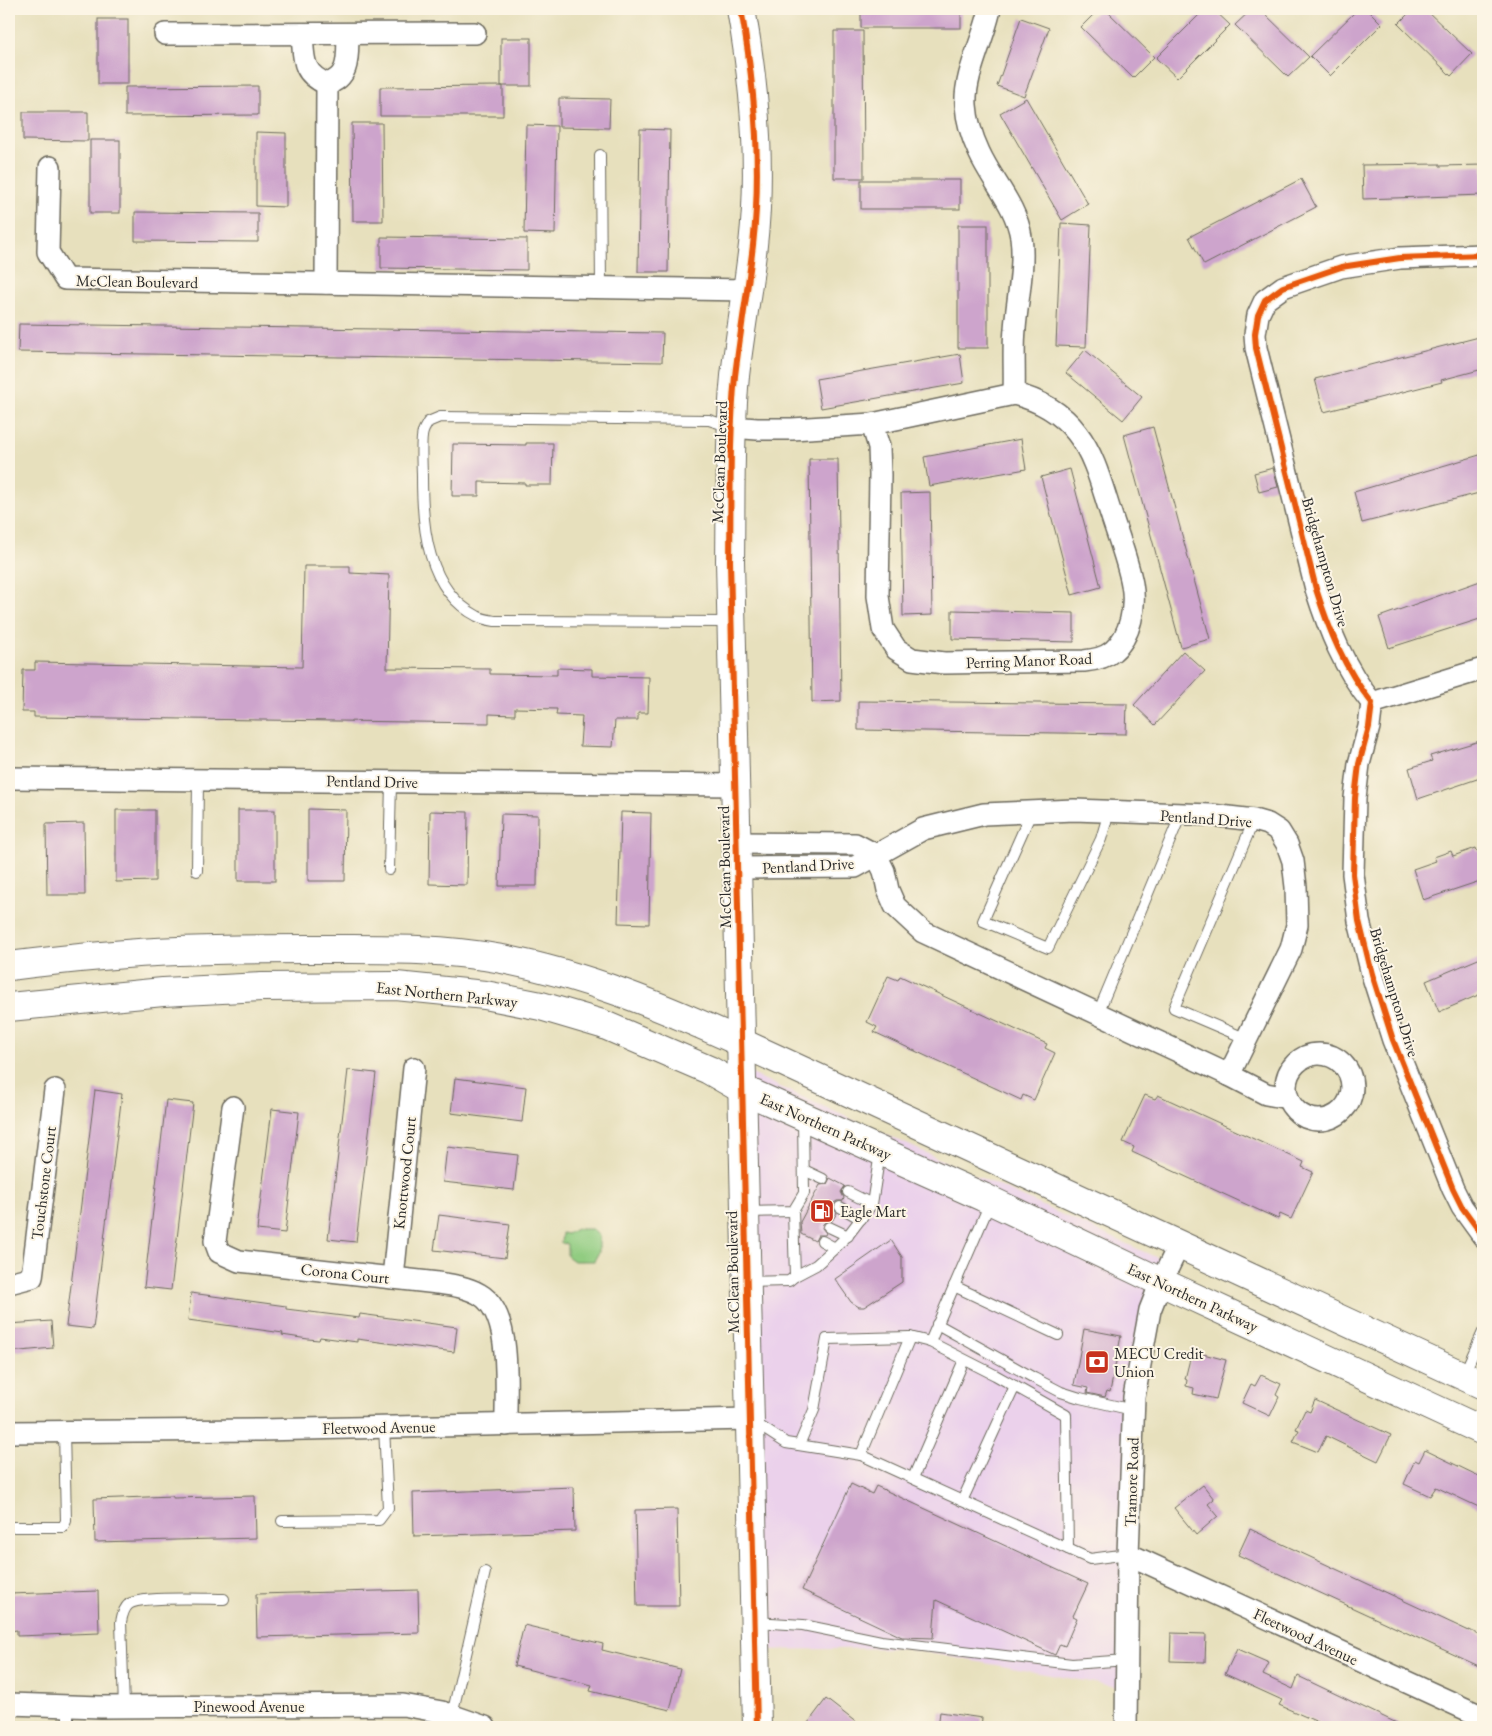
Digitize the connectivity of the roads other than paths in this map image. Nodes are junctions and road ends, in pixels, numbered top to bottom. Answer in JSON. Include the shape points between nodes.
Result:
{"nodes":[{"id":1,"x":741,"y":9,"type":"edge"},
{"id":2,"x":990,"y":9,"type":"edge"},
{"id":3,"x":475,"y":33,"type":"dead end"},
{"id":4,"x":165,"y":34,"type":"dead end"},
{"id":5,"x":302,"y":34,"type":"junction"},
{"id":6,"x":348,"y":34,"type":"junction"},
{"id":7,"x":327,"y":84,"type":"junction"},
{"id":8,"x":600,"y":155,"type":"dead end"},
{"id":9,"x":50,"y":167,"type":"dead end"},
{"id":10,"x":1483,"y":255,"type":"edge"},
{"id":11,"x":326,"y":284,"type":"junction"},
{"id":12,"x":601,"y":288,"type":"junction"},
{"id":13,"x":747,"y":290,"type":"junction"},
{"id":14,"x":1014,"y":394,"type":"junction"},
{"id":15,"x":872,"y":424,"type":"junction"},
{"id":16,"x":732,"y":427,"type":"junction"},
{"id":17,"x":732,"y":622,"type":"junction"},
{"id":18,"x":1483,"y":669,"type":"edge"},
{"id":19,"x":1372,"y":702,"type":"junction"},
{"id":20,"x":9,"y":778,"type":"edge"},
{"id":21,"x":198,"y":780,"type":"junction"},
{"id":22,"x":391,"y":782,"type":"junction"},
{"id":23,"x":735,"y":785,"type":"junction"},
{"id":24,"x":1109,"y":812,"type":"junction"},
{"id":25,"x":1031,"y":813,"type":"junction"},
{"id":26,"x":1181,"y":814,"type":"junction"},
{"id":27,"x":1254,"y":820,"type":"junction"},
{"id":28,"x":738,"y":855,"type":"junction"},
{"id":29,"x":876,"y":855,"type":"junction"},
{"id":30,"x":389,"y":870,"type":"dead end"},
{"id":31,"x":197,"y":871,"type":"dead end"},
{"id":32,"x":9,"y":966,"type":"edge"},
{"id":33,"x":9,"y":1007,"type":"edge"},
{"id":34,"x":1098,"y":1013,"type":"junction"},
{"id":35,"x":1247,"y":1039,"type":"junction"},
{"id":36,"x":740,"y":1042,"type":"junction"},
{"id":37,"x":414,"y":1068,"type":"dead end"},
{"id":38,"x":1229,"y":1075,"type":"junction"},
{"id":39,"x":742,"y":1089,"type":"junction"},
{"id":40,"x":55,"y":1090,"type":"dead end"},
{"id":41,"x":1288,"y":1098,"type":"dead end"},
{"id":42,"x":233,"y":1108,"type":"dead end"},
{"id":43,"x":803,"y":1116,"type":"junction"},
{"id":44,"x":880,"y":1150,"type":"junction"},
{"id":45,"x":804,"y":1170,"type":"junction"},
{"id":46,"x":823,"y":1179,"type":"dead end"},
{"id":47,"x":804,"y":1189,"type":"junction"},
{"id":48,"x":848,"y":1192,"type":"dead end"},
{"id":49,"x":815,"y":1194,"type":"dead end"},
{"id":50,"x":991,"y":1201,"type":"junction"},
{"id":51,"x":872,"y":1204,"type":"junction"},
{"id":52,"x":840,"y":1207,"type":"dead end"},
{"id":53,"x":794,"y":1210,"type":"junction"},
{"id":54,"x":744,"y":1212,"type":"junction"},
{"id":55,"x":805,"y":1214,"type":"dead end"},
{"id":56,"x":861,"y":1219,"type":"junction"},
{"id":57,"x":829,"y":1227,"type":"dead end"},
{"id":58,"x":848,"y":1236,"type":"junction"},
{"id":59,"x":1483,"y":1236,"type":"edge"},
{"id":60,"x":822,"y":1241,"type":"dead end"},
{"id":61,"x":1179,"y":1245,"type":"junction"},
{"id":62,"x":835,"y":1248,"type":"junction"},
{"id":63,"x":794,"y":1276,"type":"junction"},
{"id":64,"x":393,"y":1278,"type":"junction"},
{"id":65,"x":746,"y":1282,"type":"junction"},
{"id":66,"x":1161,"y":1282,"type":"junction"},
{"id":67,"x":9,"y":1283,"type":"edge"},
{"id":68,"x":954,"y":1286,"type":"junction"},
{"id":69,"x":937,"y":1324,"type":"junction"},
{"id":70,"x":1483,"y":1332,"type":"edge"},
{"id":71,"x":1058,"y":1335,"type":"dead end"},
{"id":72,"x":910,"y":1337,"type":"junction"},
{"id":73,"x":930,"y":1342,"type":"junction"},
{"id":74,"x":964,"y":1360,"type":"junction"},
{"id":75,"x":1473,"y":1380,"type":"edge"},
{"id":76,"x":1015,"y":1386,"type":"junction"},
{"id":77,"x":1133,"y":1410,"type":"junction"},
{"id":78,"x":749,"y":1419,"type":"junction"},
{"id":79,"x":506,"y":1425,"type":"junction"},
{"id":80,"x":384,"y":1427,"type":"junction"},
{"id":81,"x":64,"y":1431,"type":"junction"},
{"id":82,"x":9,"y":1432,"type":"edge"},
{"id":83,"x":1483,"y":1432,"type":"edge"},
{"id":84,"x":799,"y":1445,"type":"junction"},
{"id":85,"x":861,"y":1455,"type":"junction"},
{"id":86,"x":913,"y":1478,"type":"junction"},
{"id":87,"x":962,"y":1501,"type":"junction"},
{"id":88,"x":282,"y":1522,"type":"dead end"},
{"id":89,"x":9,"y":1528,"type":"edge"},
{"id":90,"x":1068,"y":1549,"type":"junction"},
{"id":91,"x":1128,"y":1554,"type":"junction"},
{"id":92,"x":485,"y":1572,"type":"dead end"},
{"id":93,"x":224,"y":1599,"type":"dead end"},
{"id":94,"x":754,"y":1622,"type":"junction"},
{"id":95,"x":1127,"y":1660,"type":"junction"},
{"id":96,"x":9,"y":1704,"type":"edge"},
{"id":97,"x":68,"y":1706,"type":"junction"},
{"id":98,"x":124,"y":1706,"type":"junction"},
{"id":99,"x":452,"y":1715,"type":"junction"},
{"id":100,"x":1483,"y":1717,"type":"edge"},
{"id":101,"x":68,"y":1727,"type":"edge"},
{"id":102,"x":485,"y":1727,"type":"edge"},
{"id":103,"x":757,"y":1727,"type":"edge"},
{"id":104,"x":1126,"y":1727,"type":"edge"}],
"edges":[{"from":1,"to":13,"type":"main road","name":"McClean Boulevard","via":[[750,56],[758,147],[753,245]]},
{"from":2,"to":14,"type":"street","via":[[970,72],[966,104],[969,128],[979,153],[1017,220],[1021,239]]},
{"from":3,"to":6,"type":"street"},
{"from":4,"to":5,"type":"street"},
{"from":5,"to":6,"type":"street"},
{"from":5,"to":7,"type":"street","via":[[308,72]]},
{"from":6,"to":7,"type":"street","via":[[344,73]]},
{"from":7,"to":11,"type":"street"},
{"from":8,"to":12,"type":"lane"},
{"from":9,"to":11,"type":"street","name":"McClean Boulevard","via":[[48,252],[65,279]]},
{"from":10,"to":19,"type":"street","name":"Bridgehampton Drive","via":[[1400,258],[1341,266],[1283,287],[1265,300],[1258,315],[1256,348],[1316,589],[1342,658]]},
{"from":11,"to":12,"type":"street","name":"McClean Boulevard"},
{"from":12,"to":13,"type":"street","name":"McClean Boulevard"},
{"from":13,"to":16,"type":"main road","name":"McClean Boulevard"},
{"from":14,"to":15,"type":"street","name":"Perring Manor Road"},
{"from":14,"to":15,"type":"street","name":"Perring Manor Road","via":[[1042,403],[1063,418],[1085,444],[1095,467],[1132,584],[1133,609],[1129,628],[1113,651],[1100,658],[1084,662],[944,663],[912,659],[896,649],[883,630],[878,596],[880,475]]},
{"from":15,"to":16,"type":"street","name":"Perring Manor Road","via":[[792,429]]},
{"from":16,"to":17,"type":"main road","name":"McClean Boulevard"},
{"from":16,"to":17,"type":"lane","via":[[709,420],[440,417],[428,422],[422,433],[426,539],[433,564],[455,599],[478,617],[495,621]]},
{"from":17,"to":23,"type":"main road","name":"McClean Boulevard"},
{"from":18,"to":19,"type":"street"},
{"from":19,"to":59,"type":"street","name":"Bridgehampton Drive","via":[[1355,798],[1353,874],[1359,922],[1393,1040],[1453,1189]]},
{"from":20,"to":21,"type":"street","name":"Pentland Drive"},
{"from":21,"to":22,"type":"street","name":"Pentland Drive"},
{"from":21,"to":31,"type":"lane"},
{"from":22,"to":23,"type":"street","name":"Pentland Drive"},
{"from":22,"to":30,"type":"lane"},
{"from":23,"to":28,"type":"main road","name":"McClean Boulevard"},
{"from":24,"to":25,"type":"street","name":"Pentland Drive"},
{"from":24,"to":25,"type":"lane","via":[[1101,839],[1048,948],[983,921]]},
{"from":24,"to":26,"type":"street","name":"Pentland Drive"},
{"from":25,"to":29,"type":"street","name":"Pentland Drive","via":[[984,814],[923,829]]},
{"from":26,"to":27,"type":"street","name":"Pentland Drive"},
{"from":26,"to":34,"type":"lane"},
{"from":27,"to":35,"type":"street","name":"Pentland Drive","via":[[1268,824],[1287,844],[1293,861],[1298,913],[1291,949]]},
{"from":27,"to":35,"type":"lane","via":[[1174,1008]]},
{"from":28,"to":29,"type":"street","name":"Pentland Drive","via":[[855,844]]},
{"from":28,"to":36,"type":"main road","name":"McClean Boulevard"},
{"from":29,"to":34,"type":"street","name":"Pentland Drive","via":[[895,906],[923,932]]},
{"from":32,"to":36,"type":"main road","via":[[179,951],[437,951],[501,959],[565,974],[628,994]]},
{"from":33,"to":39,"type":"main road","name":"East Northern Parkway","via":[[163,992],[271,987],[396,986],[485,995],[541,1006],[602,1024],[709,1070]]},
{"from":34,"to":38,"type":"street","name":"Pentland Drive"},
{"from":35,"to":38,"type":"street","name":"Pentland Drive"},
{"from":36,"to":39,"type":"main road","name":"McClean Boulevard"},
{"from":36,"to":61,"type":"main road"},
{"from":37,"to":64,"type":"street","name":"Knottwood Court"},
{"from":38,"to":41,"type":"street","name":"Pentland Drive","via":[[1266,1094]]},
{"from":39,"to":43,"type":"main road","name":"East Northern Parkway"},
{"from":39,"to":54,"type":"main road","name":"McClean Boulevard"},
{"from":40,"to":67,"type":"street","name":"Touchstone Court","via":[[32,1276]]},
{"from":42,"to":64,"type":"street","name":"Corona Court","via":[[215,1241],[218,1252],[239,1261]]},
{"from":43,"to":44,"type":"main road","name":"East Northern Parkway"},
{"from":43,"to":45,"type":"lane"},
{"from":44,"to":50,"type":"main road","name":"East Northern Parkway"},
{"from":44,"to":51,"type":"lane"},
{"from":45,"to":46,"type":"lane"},
{"from":45,"to":47,"type":"lane"},
{"from":47,"to":49,"type":"lane"},
{"from":47,"to":53,"type":"lane"},
{"from":48,"to":51,"type":"lane"},
{"from":50,"to":66,"type":"main road","name":"East Northern Parkway"},
{"from":50,"to":68,"type":"lane"},
{"from":51,"to":56,"type":"lane"},
{"from":52,"to":56,"type":"lane"},
{"from":53,"to":54,"type":"lane"},
{"from":53,"to":55,"type":"lane"},
{"from":53,"to":63,"type":"lane"},
{"from":54,"to":65,"type":"main road","name":"McClean Boulevard"},
{"from":56,"to":58,"type":"lane"},
{"from":57,"to":58,"type":"lane"},
{"from":58,"to":62,"type":"lane"},
{"from":60,"to":62,"type":"lane"},
{"from":61,"to":66,"type":"street","name":"Tramore Road"},
{"from":61,"to":75,"type":"main road"},
{"from":62,"to":63,"type":"lane","via":[[816,1265]]},
{"from":63,"to":65,"type":"lane","via":[[789,1281]]},
{"from":64,"to":79,"type":"street","name":"Corona Court","via":[[457,1286],[480,1294],[491,1304],[503,1332]]},
{"from":65,"to":78,"type":"main road","name":"McClean Boulevard"},
{"from":66,"to":77,"type":"street","name":"Tramore Road","via":[[1150,1310]]},
{"from":66,"to":83,"type":"main road","name":"East Northern Parkway"},
{"from":68,"to":69,"type":"lane"},
{"from":68,"to":71,"type":"lane"},
{"from":69,"to":73,"type":"lane"},
{"from":69,"to":77,"type":"lane","via":[[1061,1392]]},
{"from":70,"to":75,"type":"lane"},
{"from":72,"to":73,"type":"lane"},
{"from":72,"to":84,"type":"lane","via":[[827,1339],[814,1410]]},
{"from":72,"to":85,"type":"lane"},
{"from":73,"to":74,"type":"lane"},
{"from":74,"to":76,"type":"lane"},
{"from":74,"to":86,"type":"lane"},
{"from":76,"to":87,"type":"lane"},
{"from":76,"to":90,"type":"lane","via":[[1066,1416]]},
{"from":77,"to":91,"type":"street","name":"Tramore Road"},
{"from":78,"to":79,"type":"street","name":"Fleetwood Avenue"},
{"from":78,"to":84,"type":"lane","via":[[786,1443]]},
{"from":78,"to":94,"type":"main road","name":"McClean Boulevard"},
{"from":79,"to":80,"type":"street","name":"Fleetwood Avenue"},
{"from":80,"to":81,"type":"street","name":"Fleetwood Avenue"},
{"from":80,"to":88,"type":"lane","via":[[388,1508],[379,1520]]},
{"from":81,"to":82,"type":"street","name":"Fleetwood Avenue"},
{"from":81,"to":89,"type":"lane","via":[[66,1520],[63,1526]]},
{"from":84,"to":85,"type":"lane"},
{"from":85,"to":86,"type":"lane"},
{"from":86,"to":87,"type":"lane"},
{"from":87,"to":90,"type":"lane"},
{"from":90,"to":91,"type":"lane","via":[[1090,1559]]},
{"from":91,"to":95,"type":"street","name":"Tramore Road"},
{"from":91,"to":100,"type":"street","name":"Fleetwood Avenue"},
{"from":92,"to":99,"type":"lane"},
{"from":93,"to":98,"type":"lane","via":[[141,1600],[128,1605],[121,1622]]},
{"from":94,"to":95,"type":"lane","via":[[803,1625],[881,1641],[1072,1664]]},
{"from":94,"to":103,"type":"main road","name":"McClean Boulevard"},
{"from":95,"to":104,"type":"street","name":"Tramore Road"},
{"from":96,"to":97,"type":"street","name":"Pinewood Avenue"},
{"from":97,"to":98,"type":"street","name":"Pinewood Avenue"},
{"from":97,"to":101,"type":"lane"},
{"from":98,"to":99,"type":"street","name":"Pinewood Avenue","via":[[402,1705]]},
{"from":99,"to":102,"type":"street","name":"Pinewood Avenue"}]}
